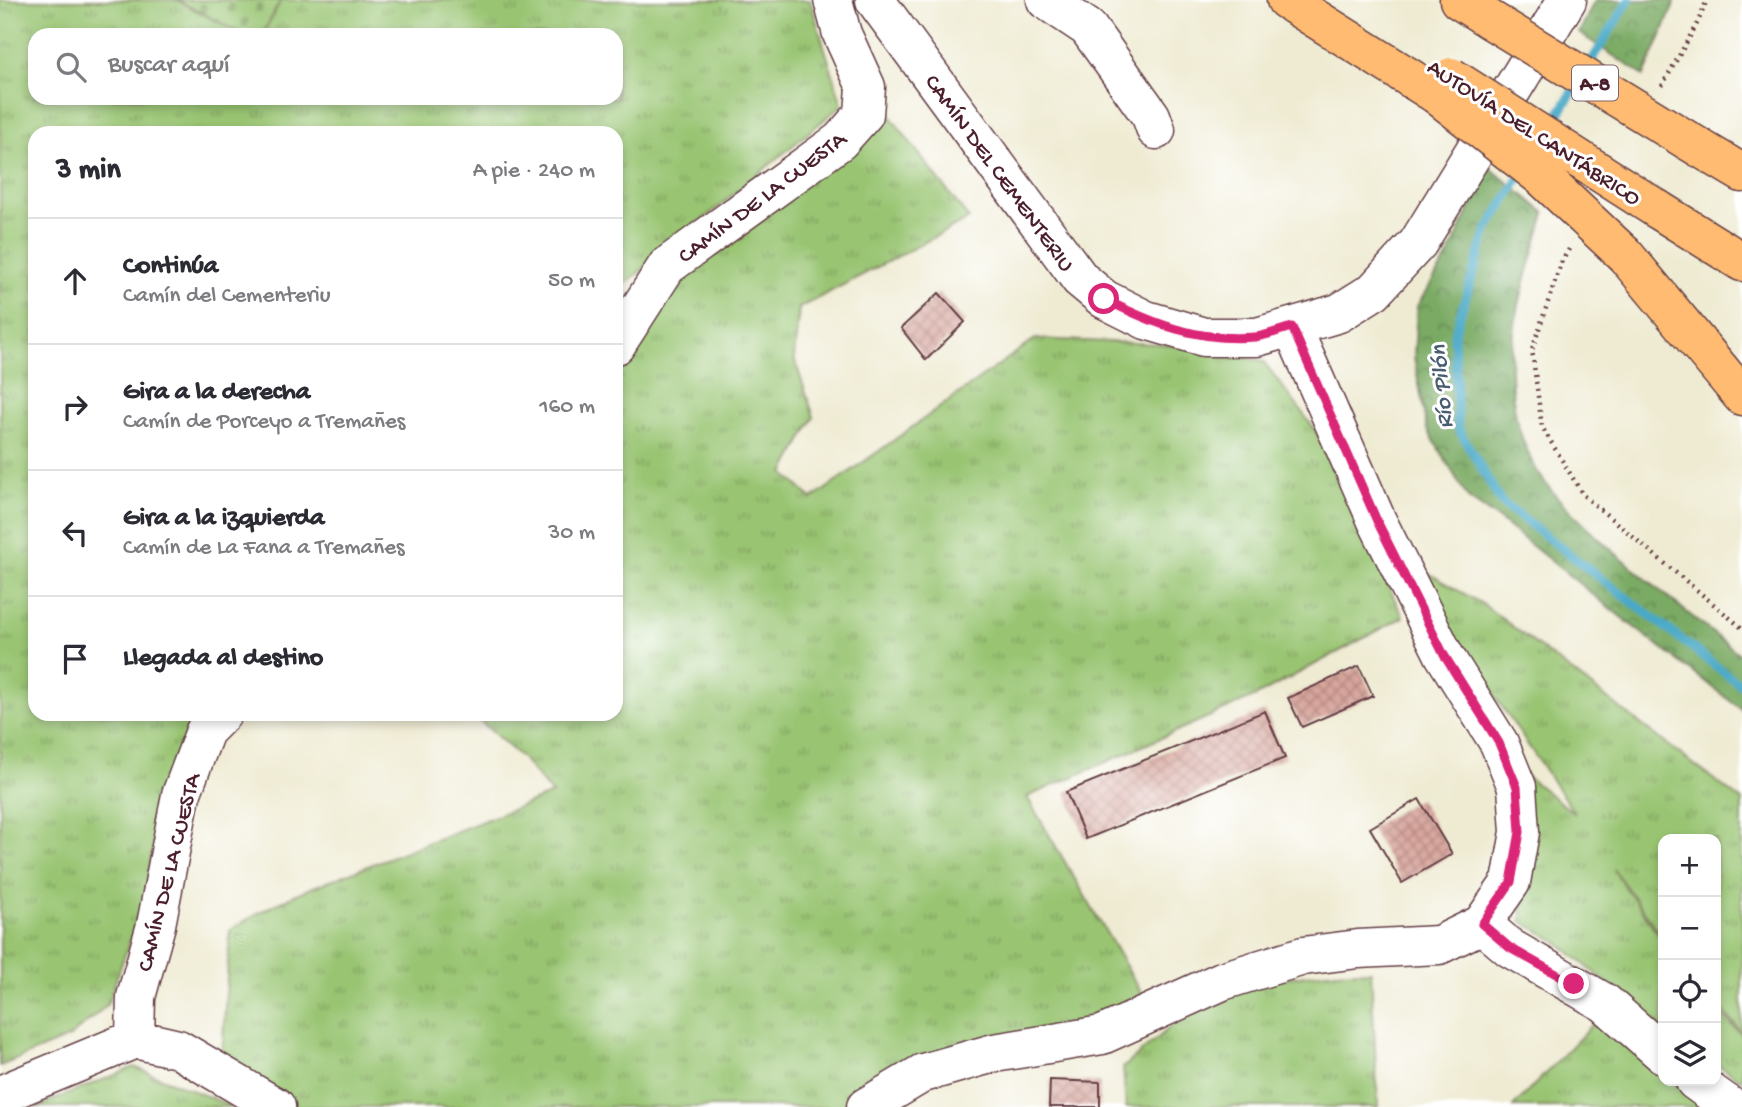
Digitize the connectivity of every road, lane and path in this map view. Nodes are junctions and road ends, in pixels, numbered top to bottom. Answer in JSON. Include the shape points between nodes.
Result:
{"nodes":[{"id":1,"x":834,"y":0,"type":"edge"},
{"id":2,"x":875,"y":0,"type":"edge"},
{"id":3,"x":1046,"y":0,"type":"edge"},
{"id":4,"x":1286,"y":0,"type":"edge"},
{"id":5,"x":1327,"y":0,"type":"edge"},
{"id":6,"x":1567,"y":0,"type":"edge"},
{"id":7,"x":1707,"y":0,"type":"edge"},
{"id":8,"x":1474,"y":10,"type":"edge"},
{"id":9,"x":1444,"y":86,"type":"junction"},
{"id":10,"x":1657,"y":94,"type":"dead end"},
{"id":11,"x":1156,"y":130,"type":"dead end"},
{"id":12,"x":1742,"y":173,"type":"edge"},
{"id":13,"x":1575,"y":239,"type":"dead end"},
{"id":14,"x":1742,"y":262,"type":"edge"},
{"id":15,"x":1292,"y":327,"type":"junction"},
{"id":16,"x":623,"y":334,"type":"edge"},
{"id":17,"x":1742,"y":396,"type":"edge"},
{"id":18,"x":1742,"y":628,"type":"edge"},
{"id":19,"x":215,"y":721,"type":"edge"},
{"id":20,"x":1482,"y":924,"type":"junction"},
{"id":21,"x":135,"y":1039,"type":"junction"},
{"id":22,"x":1658,"y":1050,"type":"edge"},
{"id":23,"x":1702,"y":1086,"type":"edge"},
{"id":24,"x":0,"y":1095,"type":"edge"},
{"id":25,"x":276,"y":1107,"type":"edge"},
{"id":26,"x":866,"y":1107,"type":"edge"},
{"id":27,"x":1731,"y":1107,"type":"edge"}],
"edges":[{"from":1,"to":16,"type":"street","name":"CAMÍN DE LA CUESTA","via":[[842,34],[866,88],[864,114],[840,141],[667,266]]},
{"from":2,"to":15,"type":"street","name":"CAMÍN DEL CEMENTERIU","via":[[1080,279],[1104,299],[1146,320],[1204,337],[1257,337]]},
{"from":3,"to":11,"type":"street","via":[[1088,29],[1151,116]]},
{"from":4,"to":9,"type":"highway"},
{"from":5,"to":9,"type":"highway","name":"AUTOVÍA DEL CANTÁBRICO"},
{"from":6,"to":15,"type":"street","name":"CAMÍN DEL CEMENTERIU","via":[[1418,243],[1374,291],[1339,313]]},
{"from":7,"to":10,"type":"path"},
{"from":8,"to":12,"type":"highway","number":"A-8","bridge":true},
{"from":9,"to":14,"type":"highway","name":"AUTOVÍA DEL CANTÁBRICO","bridge":true},
{"from":9,"to":17,"type":"highway","bridge":true,"via":[[1625,254]]},
{"from":13,"to":18,"type":"path","via":[[1561,263],[1532,351],[1542,427],[1583,495]]},
{"from":15,"to":20,"type":"street","via":[[1377,521],[1444,655],[1499,743],[1517,787],[1520,832],[1511,882]]},
{"from":19,"to":21,"type":"street","name":"CAMÍN DE LA CUESTA","via":[[205,731],[181,795],[156,925],[136,997]]},
{"from":20,"to":22,"type":"street","via":[[1510,948],[1605,1003]]},
{"from":20,"to":26,"type":"street","via":[[1439,945],[1303,957],[1222,981],[1102,1035],[994,1053],[923,1073]]},
{"from":21,"to":24,"type":"street"},
{"from":21,"to":25,"type":"street","via":[[178,1049]]},
{"from":23,"to":27,"type":"street"}]}
